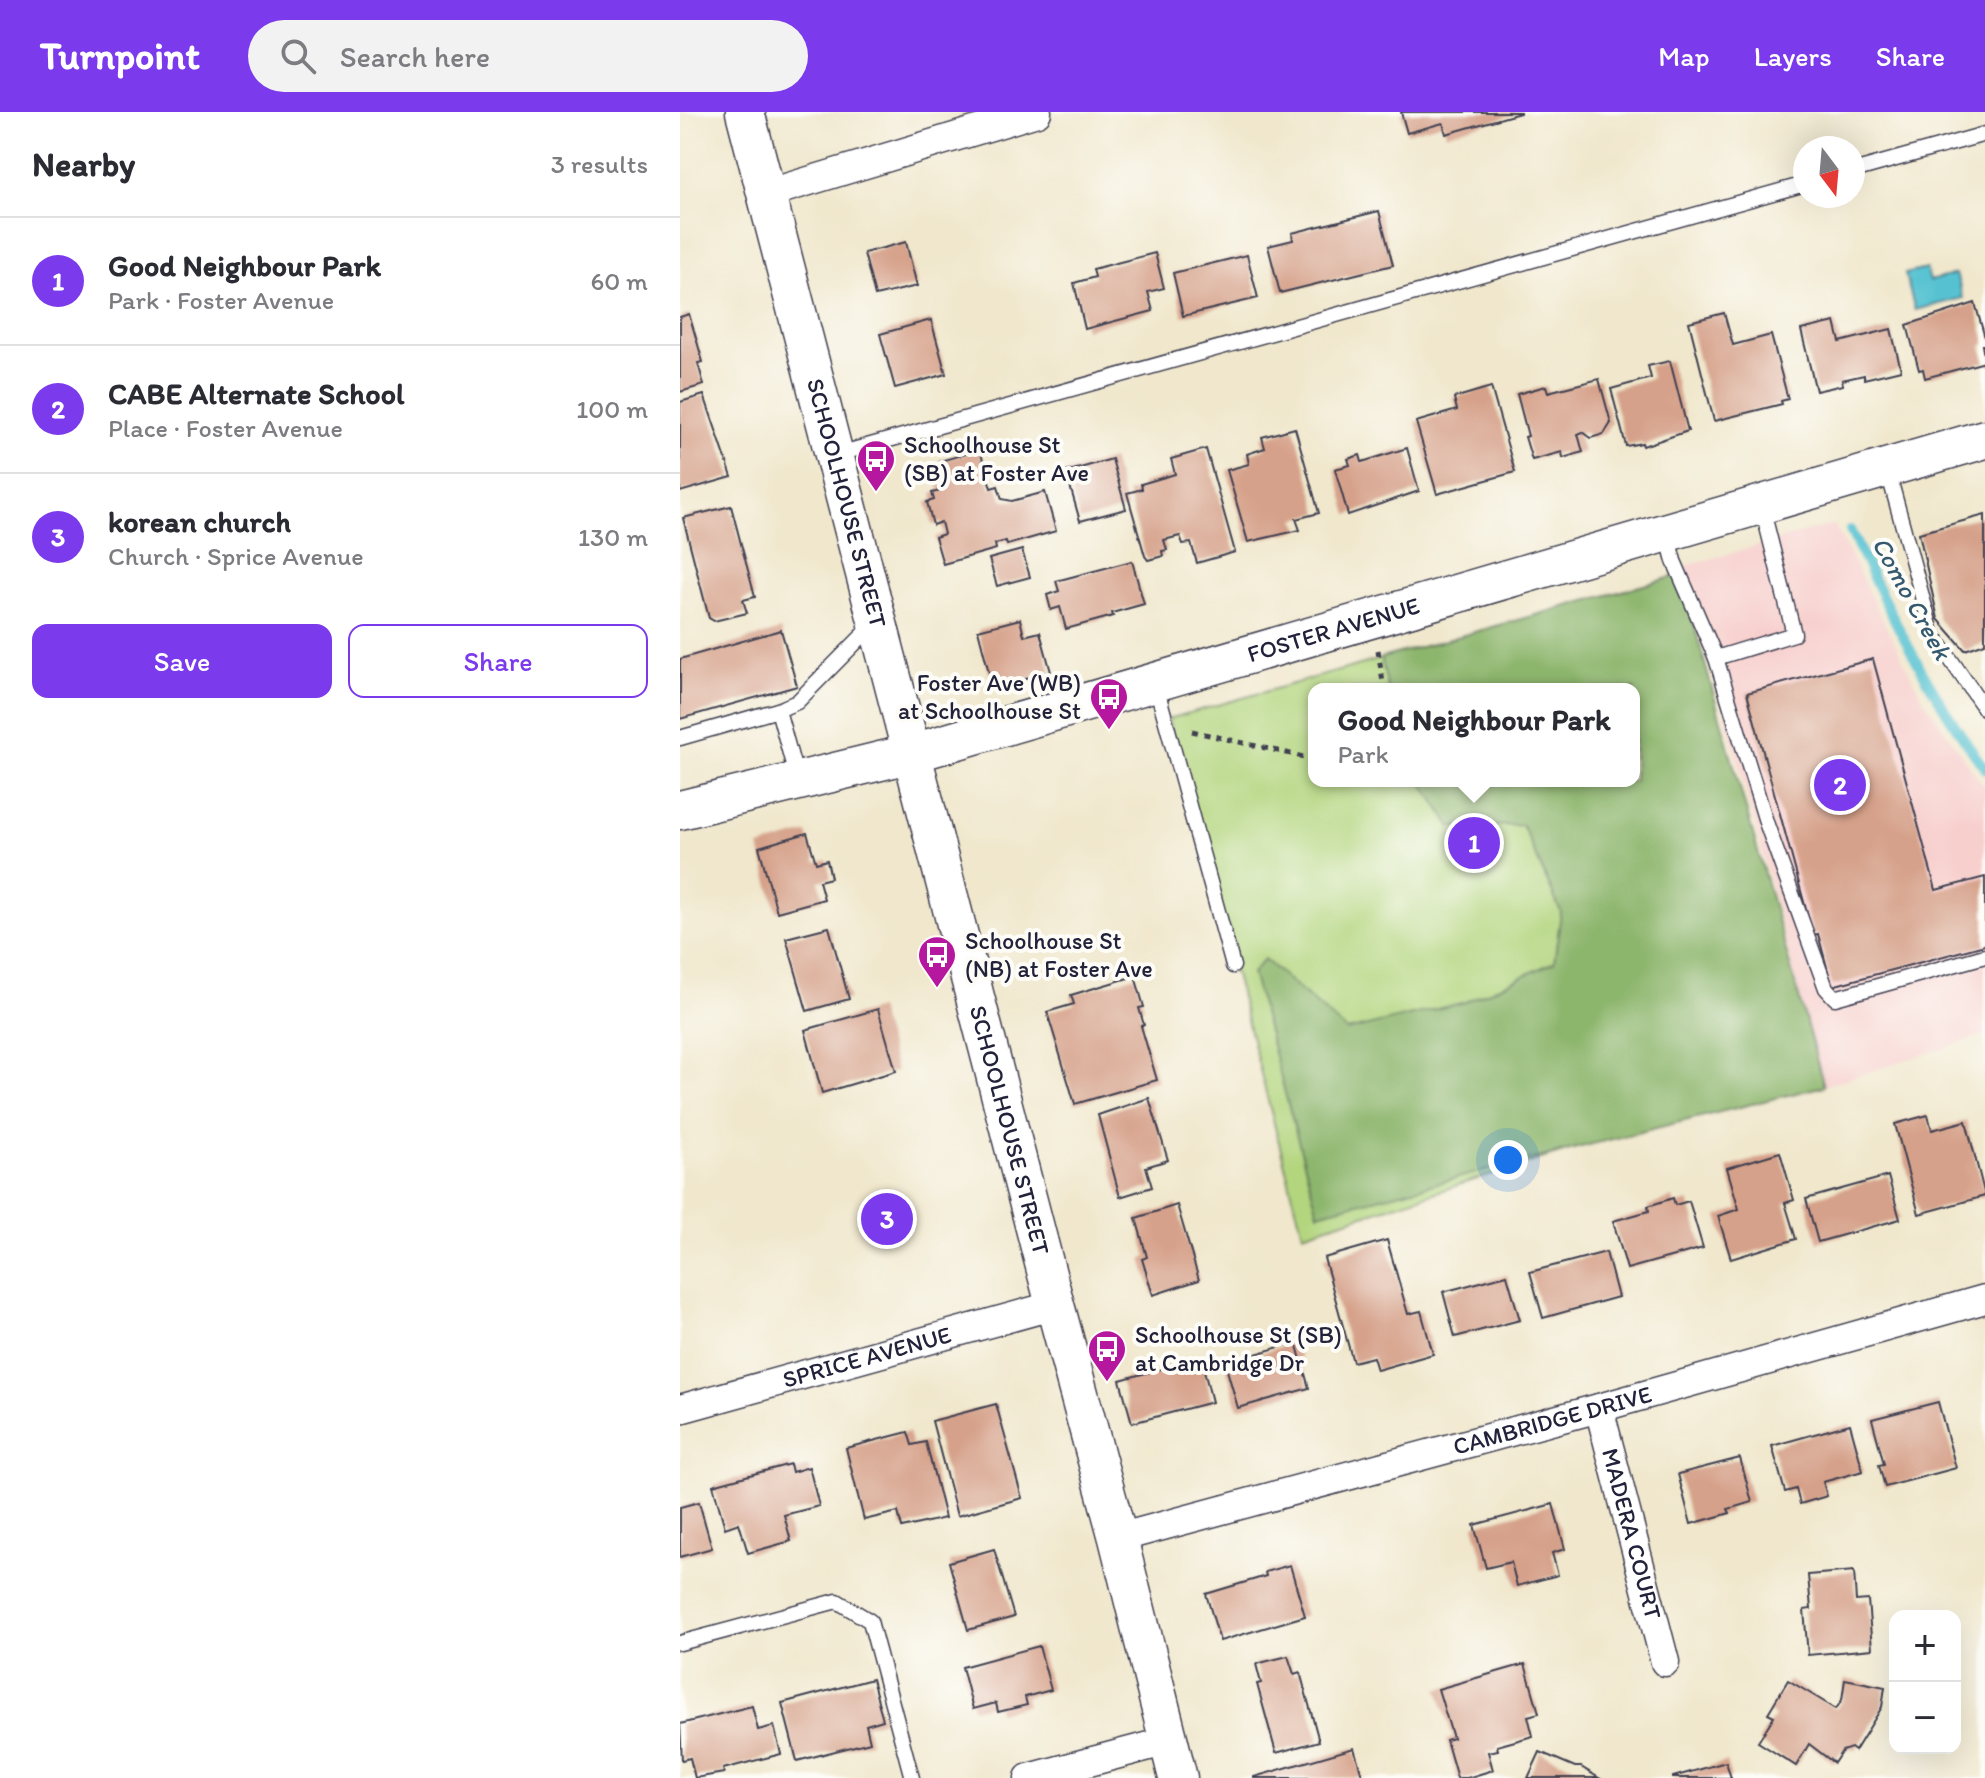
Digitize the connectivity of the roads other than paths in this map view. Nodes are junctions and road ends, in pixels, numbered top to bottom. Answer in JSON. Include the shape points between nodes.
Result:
{"nodes":[{"id":1,"x":745,"y":112,"type":"edge"},
{"id":2,"x":1037,"y":112,"type":"edge"},
{"id":3,"x":1985,"y":134,"type":"edge"},
{"id":4,"x":1865,"y":168,"type":"edge"},
{"id":5,"x":1793,"y":187,"type":"edge"},
{"id":6,"x":766,"y":194,"type":"junction"},
{"id":7,"x":1985,"y":439,"type":"edge"},
{"id":8,"x":835,"y":455,"type":"junction"},
{"id":9,"x":1887,"y":468,"type":"junction"},
{"id":10,"x":1761,"y":505,"type":"junction"},
{"id":11,"x":1667,"y":533,"type":"junction"},
{"id":12,"x":878,"y":620,"type":"junction"},
{"id":13,"x":1716,"y":658,"type":"junction"},
{"id":14,"x":1160,"y":698,"type":"junction"},
{"id":15,"x":1985,"y":709,"type":"edge"},
{"id":16,"x":778,"y":710,"type":"junction"},
{"id":17,"x":680,"y":738,"type":"edge"},
{"id":18,"x":913,"y":753,"type":"junction"},
{"id":19,"x":797,"y":781,"type":"junction"},
{"id":20,"x":680,"y":810,"type":"edge"},
{"id":21,"x":1985,"y":956,"type":"edge"},
{"id":22,"x":1233,"y":966,"type":"dead end"},
{"id":23,"x":1985,"y":1299,"type":"edge"},
{"id":24,"x":1055,"y":1305,"type":"junction"},
{"id":25,"x":1599,"y":1408,"type":"junction"},
{"id":26,"x":680,"y":1409,"type":"edge"},
{"id":27,"x":1118,"y":1538,"type":"junction"},
{"id":28,"x":680,"y":1643,"type":"edge"},
{"id":29,"x":1665,"y":1662,"type":"dead end"},
{"id":30,"x":1168,"y":1741,"type":"junction"},
{"id":31,"x":912,"y":1778,"type":"edge"},
{"id":32,"x":1029,"y":1778,"type":"edge"},
{"id":33,"x":1178,"y":1778,"type":"edge"}],
"edges":[{"from":1,"to":6,"type":"street","name":"SCHOOLHOUSE STREET"},
{"from":2,"to":6,"type":"street"},
{"from":3,"to":4,"type":"lane"},
{"from":5,"to":8,"type":"lane"},
{"from":6,"to":8,"type":"street","name":"SCHOOLHOUSE STREET"},
{"from":7,"to":9,"type":"street","name":"FOSTER AVENUE"},
{"from":8,"to":12,"type":"street","name":"SCHOOLHOUSE STREET"},
{"from":9,"to":10,"type":"street","name":"FOSTER AVENUE"},
{"from":9,"to":15,"type":"lane","via":[[1932,633]]},
{"from":10,"to":11,"type":"street","name":"FOSTER AVENUE"},
{"from":10,"to":13,"type":"lane","via":[[1794,634]]},
{"from":11,"to":13,"type":"lane"},
{"from":11,"to":14,"type":"street","name":"FOSTER AVENUE"},
{"from":12,"to":16,"type":"lane","via":[[797,702]]},
{"from":12,"to":18,"type":"street","name":"SCHOOLHOUSE STREET"},
{"from":13,"to":21,"type":"lane","via":[[1767,825],[1826,988],[1835,998]]},
{"from":14,"to":18,"type":"street","name":"FOSTER AVENUE"},
{"from":14,"to":22,"type":"lane"},
{"from":16,"to":17,"type":"lane"},
{"from":16,"to":19,"type":"lane"},
{"from":18,"to":19,"type":"street","name":"FOSTER AVENUE"},
{"from":18,"to":24,"type":"street","name":"SCHOOLHOUSE STREET"},
{"from":19,"to":20,"type":"street","name":"FOSTER AVENUE"},
{"from":23,"to":25,"type":"street","name":"CAMBRIDGE DRIVE"},
{"from":24,"to":26,"type":"street","name":"SPRICE AVENUE"},
{"from":24,"to":27,"type":"street","name":"SCHOOLHOUSE STREET"},
{"from":25,"to":27,"type":"street","name":"CAMBRIDGE DRIVE"},
{"from":25,"to":29,"type":"street","name":"MADERA COURT"},
{"from":27,"to":30,"type":"street","name":"SCHOOLHOUSE STREET"},
{"from":28,"to":31,"type":"lane","via":[[837,1601],[870,1621]]},
{"from":30,"to":32,"type":"street"},
{"from":30,"to":33,"type":"street","name":"SCHOOLHOUSE STREET"}]}
